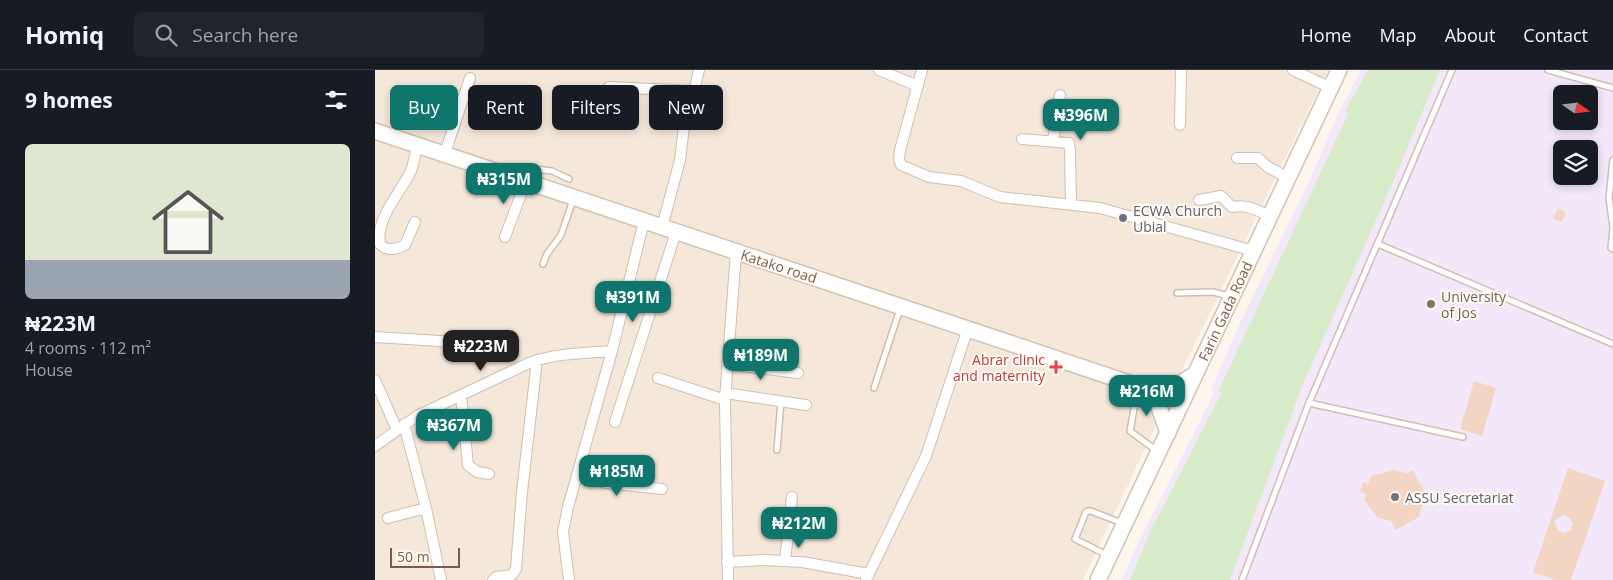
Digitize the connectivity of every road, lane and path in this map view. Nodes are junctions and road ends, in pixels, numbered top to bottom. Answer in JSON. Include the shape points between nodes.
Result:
{"nodes":[{"id":1,"x":699,"y":70,"type":"edge"},
{"id":2,"x":879,"y":70,"type":"edge"},
{"id":3,"x":922,"y":70,"type":"edge"},
{"id":4,"x":1181,"y":70,"type":"edge"},
{"id":5,"x":1293,"y":70,"type":"edge"},
{"id":6,"x":1339,"y":70,"type":"edge"},
{"id":7,"x":1452,"y":70,"type":"edge"},
{"id":8,"x":1548,"y":70,"type":"edge"},
{"id":9,"x":470,"y":78,"type":"dead end"},
{"id":10,"x":695,"y":85,"type":"edge"},
{"id":11,"x":918,"y":86,"type":"junction"},
{"id":12,"x":1331,"y":88,"type":"junction"},
{"id":13,"x":1613,"y":88,"type":"edge"},
{"id":14,"x":1060,"y":95,"type":"dead end"},
{"id":15,"x":1181,"y":125,"type":"dead end"},
{"id":16,"x":683,"y":130,"type":"edge"},
{"id":17,"x":375,"y":131,"type":"edge"},
{"id":18,"x":1022,"y":139,"type":"dead end"},
{"id":19,"x":1053,"y":141,"type":"junction"},
{"id":20,"x":418,"y":144,"type":"junction"},
{"id":21,"x":445,"y":153,"type":"junction"},
{"id":22,"x":1237,"y":158,"type":"dead end"},
{"id":23,"x":1613,"y":160,"type":"edge"},
{"id":24,"x":1288,"y":178,"type":"junction"},
{"id":25,"x":569,"y":179,"type":"dead end"},
{"id":26,"x":526,"y":181,"type":"junction"},
{"id":27,"x":573,"y":197,"type":"junction"},
{"id":28,"x":1199,"y":200,"type":"dead end"},
{"id":29,"x":1071,"y":204,"type":"junction"},
{"id":30,"x":1271,"y":216,"type":"junction"},
{"id":31,"x":644,"y":221,"type":"junction"},
{"id":32,"x":415,"y":222,"type":"dead end"},
{"id":33,"x":1613,"y":228,"type":"edge"},
{"id":34,"x":669,"y":230,"type":"junction"},
{"id":35,"x":505,"y":237,"type":"dead end"},
{"id":36,"x":1378,"y":244,"type":"junction"},
{"id":37,"x":1613,"y":248,"type":"edge"},
{"id":38,"x":1253,"y":251,"type":"junction"},
{"id":39,"x":736,"y":252,"type":"junction"},
{"id":40,"x":543,"y":264,"type":"dead end"},
{"id":41,"x":1177,"y":293,"type":"dead end"},
{"id":42,"x":1232,"y":297,"type":"junction"},
{"id":43,"x":901,"y":306,"type":"junction"},
{"id":44,"x":968,"y":328,"type":"junction"},
{"id":45,"x":375,"y":337,"type":"edge"},
{"id":46,"x":456,"y":342,"type":"dead end"},
{"id":47,"x":1613,"y":344,"type":"edge"},
{"id":48,"x":612,"y":351,"type":"junction"},
{"id":49,"x":537,"y":360,"type":"junction"},
{"id":50,"x":727,"y":364,"type":"junction"},
{"id":51,"x":798,"y":373,"type":"dead end"},
{"id":52,"x":1195,"y":374,"type":"junction"},
{"id":53,"x":658,"y":378,"type":"dead end"},
{"id":54,"x":375,"y":380,"type":"edge"},
{"id":55,"x":874,"y":388,"type":"dead end"},
{"id":56,"x":1149,"y":390,"type":"junction"},
{"id":57,"x":461,"y":395,"type":"junction"},
{"id":58,"x":725,"y":397,"type":"junction"},
{"id":59,"x":781,"y":401,"type":"junction"},
{"id":60,"x":1183,"y":401,"type":"junction"},
{"id":61,"x":1309,"y":403,"type":"junction"},
{"id":62,"x":805,"y":405,"type":"dead end"},
{"id":63,"x":615,"y":422,"type":"dead end"},
{"id":64,"x":400,"y":427,"type":"junction"},
{"id":65,"x":1168,"y":433,"type":"junction"},
{"id":66,"x":1463,"y":437,"type":"dead end"},
{"id":67,"x":375,"y":444,"type":"edge"},
{"id":68,"x":777,"y":450,"type":"dead end"},
{"id":69,"x":1159,"y":452,"type":"junction"},
{"id":70,"x":489,"y":474,"type":"dead end"},
{"id":71,"x":577,"y":475,"type":"junction"},
{"id":72,"x":662,"y":489,"type":"dead end"},
{"id":73,"x":792,"y":497,"type":"dead end"},
{"id":74,"x":426,"y":508,"type":"junction"},
{"id":75,"x":388,"y":518,"type":"dead end"},
{"id":76,"x":1125,"y":524,"type":"junction"},
{"id":77,"x":1110,"y":556,"type":"junction"},
{"id":78,"x":785,"y":561,"type":"junction"},
{"id":79,"x":727,"y":562,"type":"junction"},
{"id":80,"x":867,"y":577,"type":"edge"},
{"id":81,"x":441,"y":580,"type":"edge"},
{"id":82,"x":493,"y":580,"type":"edge"},
{"id":83,"x":569,"y":580,"type":"edge"},
{"id":84,"x":728,"y":580,"type":"edge"},
{"id":85,"x":1099,"y":580,"type":"edge"},
{"id":86,"x":1242,"y":580,"type":"edge"}],
"edges":[{"from":1,"to":10,"type":"street"},
{"from":2,"to":11,"type":"street"},
{"from":3,"to":11,"type":"street"},
{"from":4,"to":15,"type":"street"},
{"from":5,"to":12,"type":"street"},
{"from":6,"to":12,"type":"street","name":"Farin Gada Road"},
{"from":7,"to":36,"type":"lane"},
{"from":8,"to":13,"type":"lane"},
{"from":9,"to":21,"type":"street"},
{"from":11,"to":29,"type":"street","via":[[900,150],[901,166],[929,178],[961,181],[1000,198]]},
{"from":12,"to":24,"type":"street","name":"Farin Gada Road"},
{"from":14,"to":19,"type":"street"},
{"from":16,"to":34,"type":"street"},
{"from":17,"to":20,"type":"street","name":"Katako road"},
{"from":18,"to":19,"type":"street"},
{"from":19,"to":29,"type":"street","via":[[1069,143],[1071,150]]},
{"from":20,"to":21,"type":"street","name":"Katako road"},
{"from":20,"to":32,"type":"street","via":[[410,172],[378,217],[375,237],[382,247],[393,250],[405,245]]},
{"from":21,"to":26,"type":"street","name":"Katako road"},
{"from":22,"to":24,"type":"street","via":[[1258,158]]},
{"from":23,"to":33,"type":"lane","via":[[1609,198]]},
{"from":24,"to":30,"type":"street","name":"Farin Gada Road"},
{"from":25,"to":26,"type":"lane","via":[[534,169],[528,173]]},
{"from":26,"to":27,"type":"street","name":"Katako road"},
{"from":26,"to":35,"type":"street"},
{"from":27,"to":31,"type":"street","name":"Katako road"},
{"from":27,"to":40,"type":"lane","via":[[561,235]]},
{"from":28,"to":30,"type":"street","via":[[1221,196],[1232,207],[1247,206]]},
{"from":29,"to":38,"type":"street","via":[[1142,218]]},
{"from":30,"to":38,"type":"street","name":"Farin Gada Road"},
{"from":31,"to":34,"type":"street","name":"Katako road"},
{"from":31,"to":48,"type":"street"},
{"from":33,"to":37,"type":"lane"},
{"from":34,"to":39,"type":"street","name":"Katako road"},
{"from":34,"to":63,"type":"street"},
{"from":36,"to":47,"type":"lane"},
{"from":36,"to":61,"type":"lane"},
{"from":38,"to":42,"type":"street","name":"Farin Gada Road"},
{"from":39,"to":43,"type":"street","name":"Katako road"},
{"from":39,"to":50,"type":"street"},
{"from":41,"to":42,"type":"lane","via":[[1213,292]]},
{"from":42,"to":52,"type":"street","name":"Farin Gada Road"},
{"from":43,"to":44,"type":"street","name":"Katako road"},
{"from":43,"to":55,"type":"lane"},
{"from":44,"to":56,"type":"street","name":"Katako road"},
{"from":44,"to":80,"type":"street","via":[[926,456]]},
{"from":45,"to":46,"type":"street"},
{"from":48,"to":49,"type":"street"},
{"from":48,"to":71,"type":"street"},
{"from":49,"to":57,"type":"street"},
{"from":49,"to":82,"type":"street","via":[[516,569],[512,575]]},
{"from":50,"to":51,"type":"street"},
{"from":50,"to":58,"type":"street"},
{"from":52,"to":56,"type":"street","via":[[1181,383]]},
{"from":52,"to":60,"type":"street","name":"Farin Gada Road"},
{"from":53,"to":58,"type":"street"},
{"from":54,"to":64,"type":"street"},
{"from":56,"to":60,"type":"street","name":"Katako road"},
{"from":56,"to":65,"type":"street"},
{"from":56,"to":69,"type":"lane","via":[[1130,431]]},
{"from":57,"to":64,"type":"street"},
{"from":57,"to":70,"type":"street","via":[[468,465],[477,472]]},
{"from":58,"to":59,"type":"street"},
{"from":58,"to":79,"type":"street"},
{"from":59,"to":62,"type":"street"},
{"from":59,"to":68,"type":"lane"},
{"from":60,"to":65,"type":"street","name":"Farin Gada Road"},
{"from":61,"to":66,"type":"lane"},
{"from":61,"to":86,"type":"lane"},
{"from":64,"to":67,"type":"street"},
{"from":64,"to":74,"type":"street"},
{"from":65,"to":69,"type":"street","name":"Farin Gada Road"},
{"from":69,"to":76,"type":"street","name":"Farin Gada Road"},
{"from":71,"to":72,"type":"street","via":[[606,483]]},
{"from":71,"to":83,"type":"street","via":[[563,532]]},
{"from":73,"to":78,"type":"street"},
{"from":74,"to":75,"type":"street"},
{"from":74,"to":81,"type":"street"},
{"from":76,"to":77,"type":"street","name":"Farin Gada Road"},
{"from":76,"to":77,"type":"lane","via":[[1086,512],[1075,539]]},
{"from":77,"to":85,"type":"street","name":"Farin Gada Road"},
{"from":78,"to":79,"type":"street"},
{"from":78,"to":80,"type":"street"},
{"from":79,"to":84,"type":"street"}]}
